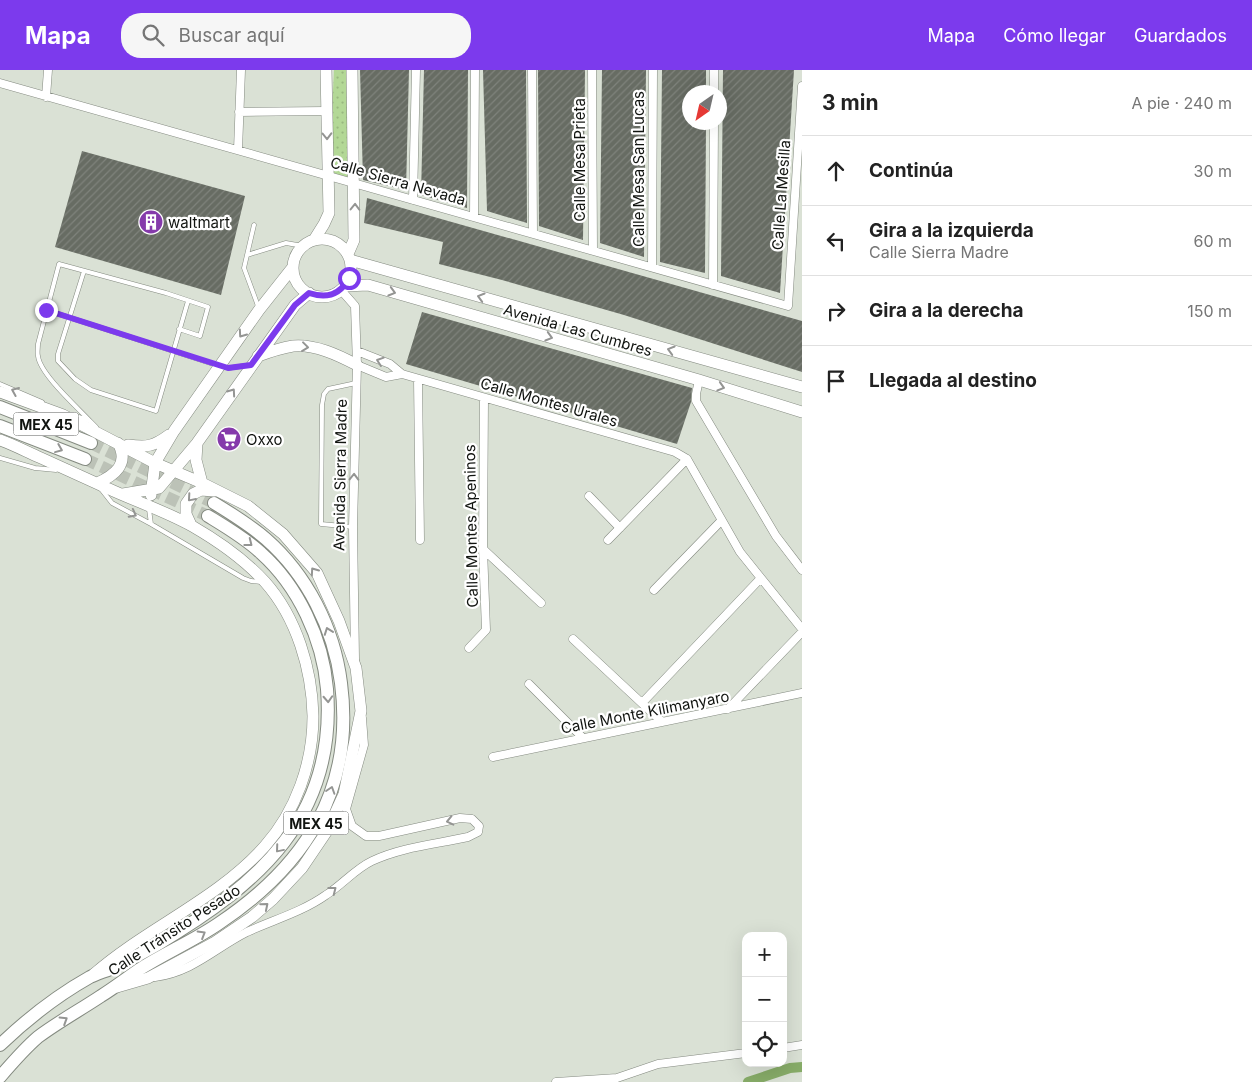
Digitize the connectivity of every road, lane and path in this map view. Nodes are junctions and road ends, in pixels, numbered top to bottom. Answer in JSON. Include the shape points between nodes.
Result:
{"nodes":[{"id":1,"x":48,"y":70,"type":"edge"},
{"id":2,"x":241,"y":70,"type":"edge"},
{"id":3,"x":326,"y":70,"type":"edge"},
{"id":4,"x":352,"y":70,"type":"edge"},
{"id":5,"x":416,"y":70,"type":"edge"},
{"id":6,"x":475,"y":70,"type":"edge"},
{"id":7,"x":532,"y":70,"type":"edge"},
{"id":8,"x":592,"y":70,"type":"edge"},
{"id":9,"x":653,"y":70,"type":"edge"},
{"id":10,"x":714,"y":70,"type":"edge"},
{"id":11,"x":0,"y":83,"type":"edge"},
{"id":12,"x":714,"y":85,"type":"edge"},
{"id":13,"x":802,"y":86,"type":"edge"},
{"id":14,"x":46,"y":96,"type":"junction"},
{"id":15,"x":326,"y":111,"type":"junction"},
{"id":16,"x":239,"y":112,"type":"junction"},
{"id":17,"x":714,"y":130,"type":"edge"},
{"id":18,"x":238,"y":150,"type":"junction"},
{"id":19,"x":328,"y":175,"type":"junction"},
{"id":20,"x":355,"y":184,"type":"junction"},
{"id":21,"x":413,"y":200,"type":"junction"},
{"id":22,"x":474,"y":218,"type":"junction"},
{"id":23,"x":254,"y":225,"type":"dead end"},
{"id":24,"x":533,"y":233,"type":"junction"},
{"id":25,"x":308,"y":243,"type":"junction"},
{"id":26,"x":593,"y":250,"type":"junction"},
{"id":27,"x":247,"y":254,"type":"junction"},
{"id":28,"x":349,"y":257,"type":"junction"},
{"id":29,"x":294,"y":267,"type":"junction"},
{"id":30,"x":652,"y":267,"type":"junction"},
{"id":31,"x":84,"y":271,"type":"junction"},
{"id":32,"x":713,"y":285,"type":"junction"},
{"id":33,"x":343,"y":288,"type":"junction"},
{"id":34,"x":309,"y":293,"type":"junction"},
{"id":35,"x":188,"y":301,"type":"junction"},
{"id":36,"x":788,"y":306,"type":"joint"},
{"id":37,"x":46,"y":310,"type":"junction"},
{"id":38,"x":259,"y":310,"type":"junction"},
{"id":39,"x":69,"y":318,"type":"junction"},
{"id":40,"x":179,"y":330,"type":"junction"},
{"id":41,"x":173,"y":351,"type":"junction"},
{"id":42,"x":357,"y":351,"type":"junction"},
{"id":43,"x":255,"y":361,"type":"junction"},
{"id":44,"x":357,"y":365,"type":"junction"},
{"id":45,"x":220,"y":366,"type":"junction"},
{"id":46,"x":402,"y":374,"type":"junction"},
{"id":47,"x":418,"y":379,"type":"junction"},
{"id":48,"x":700,"y":380,"type":"junction"},
{"id":49,"x":356,"y":382,"type":"junction"},
{"id":50,"x":0,"y":384,"type":"edge"},
{"id":51,"x":802,"y":387,"type":"edge"},
{"id":52,"x":0,"y":392,"type":"edge"},
{"id":53,"x":484,"y":398,"type":"junction"},
{"id":54,"x":0,"y":408,"type":"edge"},
{"id":55,"x":802,"y":412,"type":"edge"},
{"id":56,"x":90,"y":421,"type":"junction"},
{"id":57,"x":0,"y":426,"type":"edge"},
{"id":58,"x":174,"y":431,"type":"junction"},
{"id":59,"x":104,"y":436,"type":"junction"},
{"id":60,"x":0,"y":440,"type":"edge"},
{"id":61,"x":91,"y":443,"type":"tunnel mouth"},
{"id":62,"x":118,"y":443,"type":"junction"},
{"id":63,"x":197,"y":443,"type":"junction"},
{"id":64,"x":0,"y":458,"type":"edge"},
{"id":65,"x":687,"y":459,"type":"junction"},
{"id":66,"x":85,"y":460,"type":"tunnel mouth"},
{"id":67,"x":155,"y":463,"type":"junction"},
{"id":68,"x":64,"y":469,"type":"junction"},
{"id":69,"x":173,"y":472,"type":"junction"},
{"id":70,"x":97,"y":483,"type":"junction"},
{"id":71,"x":202,"y":483,"type":"junction"},
{"id":72,"x":153,"y":490,"type":"junction"},
{"id":73,"x":122,"y":494,"type":"junction"},
{"id":74,"x":589,"y":496,"type":"dead end"},
{"id":75,"x":216,"y":497,"type":"junction"},
{"id":76,"x":148,"y":507,"type":"junction"},
{"id":77,"x":208,"y":516,"type":"tunnel mouth"},
{"id":78,"x":721,"y":521,"type":"junction"},
{"id":79,"x":151,"y":524,"type":"junction"},
{"id":80,"x":191,"y":526,"type":"junction"},
{"id":81,"x":353,"y":527,"type":"junction"},
{"id":82,"x":620,"y":528,"type":"junction"},
{"id":83,"x":420,"y":540,"type":"dead end"},
{"id":84,"x":608,"y":540,"type":"dead end"},
{"id":85,"x":483,"y":549,"type":"junction"},
{"id":86,"x":802,"y":570,"type":"edge"},
{"id":87,"x":760,"y":579,"type":"junction"},
{"id":88,"x":265,"y":582,"type":"junction"},
{"id":89,"x":654,"y":590,"type":"dead end"},
{"id":90,"x":540,"y":603,"type":"dead end"},
{"id":91,"x":802,"y":631,"type":"edge"},
{"id":92,"x":573,"y":639,"type":"dead end"},
{"id":93,"x":469,"y":648,"type":"dead end"},
{"id":94,"x":356,"y":666,"type":"junction"},
{"id":95,"x":529,"y":684,"type":"dead end"},
{"id":96,"x":802,"y":694,"type":"edge"},
{"id":97,"x":642,"y":703,"type":"junction"},
{"id":98,"x":728,"y":710,"type":"junction"},
{"id":99,"x":361,"y":711,"type":"junction"},
{"id":100,"x":661,"y":721,"type":"junction"},
{"id":101,"x":583,"y":738,"type":"junction"},
{"id":102,"x":493,"y":757,"type":"dead end"},
{"id":103,"x":93,"y":975,"type":"junction"},
{"id":104,"x":148,"y":978,"type":"junction"},
{"id":105,"x":116,"y":987,"type":"junction"},
{"id":106,"x":0,"y":1045,"type":"edge"},
{"id":107,"x":802,"y":1045,"type":"edge"},
{"id":108,"x":787,"y":1047,"type":"edge"},
{"id":109,"x":26,"y":1050,"type":"junction"},
{"id":110,"x":742,"y":1054,"type":"edge"},
{"id":111,"x":0,"y":1077,"type":"edge"},
{"id":112,"x":3,"y":1082,"type":"edge"},
{"id":113,"x":556,"y":1082,"type":"edge"}],
"edges":[{"from":1,"to":14,"type":"street"},
{"from":2,"to":16,"type":"street"},
{"from":3,"to":15,"type":"street"},
{"from":4,"to":20,"type":"street"},
{"from":5,"to":21,"type":"street"},
{"from":6,"to":22,"type":"street"},
{"from":7,"to":24,"type":"street"},
{"from":8,"to":26,"type":"street","name":"Calle Mesa Prieta"},
{"from":9,"to":30,"type":"street","name":"Calle Mesa San Lucas"},
{"from":10,"to":12,"type":"street"},
{"from":11,"to":14,"type":"street","name":"Calle Sierra Nevada"},
{"from":13,"to":36,"type":"street","name":"Calle La Mesilla"},
{"from":14,"to":18,"type":"street","name":"Calle Sierra Nevada"},
{"from":15,"to":16,"type":"street"},
{"from":15,"to":19,"type":"street","one_way":true},
{"from":16,"to":18,"type":"street"},
{"from":17,"to":32,"type":"street"},
{"from":18,"to":19,"type":"street","name":"Calle Sierra Nevada"},
{"from":19,"to":20,"type":"street","name":"Calle Sierra Nevada"},
{"from":19,"to":25,"type":"street","via":[[329,213]]},
{"from":20,"to":21,"type":"street","name":"Calle Sierra Nevada"},
{"from":28,"to":20,"type":"street","one_way":true,"via":[[354,240]]},
{"from":21,"to":22,"type":"street","name":"Calle Sierra Nevada"},
{"from":22,"to":24,"type":"street","name":"Calle Sierra Nevada"},
{"from":23,"to":27,"type":"lane"},
{"from":24,"to":26,"type":"street","name":"Calle Sierra Nevada"},
{"from":25,"to":27,"type":"lane","via":[[286,243]]},
{"from":25,"to":28,"type":"street","via":[[327,239],[339,244]]},
{"from":25,"to":29,"type":"street","via":[[295,258]]},
{"from":26,"to":30,"type":"street","name":"Calle Sierra Nevada"},
{"from":27,"to":38,"type":"lane","via":[[244,268]]},
{"from":28,"to":33,"type":"street","via":[[351,269]]},
{"from":51,"to":28,"type":"street","name":"Avenida Las Cumbres","one_way":true},
{"from":29,"to":34,"type":"street","via":[[300,287]]},
{"from":29,"to":38,"type":"street"},
{"from":30,"to":32,"type":"street","name":"Calle Sierra Nevada"},
{"from":31,"to":35,"type":"lane"},
{"from":31,"to":37,"type":"lane","via":[[59,264]]},
{"from":31,"to":39,"type":"lane"},
{"from":32,"to":36,"type":"street","name":"Calle Sierra Nevada"},
{"from":33,"to":34,"type":"street","via":[[331,296]]},
{"from":33,"to":42,"type":"street","name":"Avenida Sierra Madre","via":[[355,306]]},
{"from":33,"to":48,"type":"street","name":"Avenida Las Cumbres","one_way":true,"via":[[368,284]]},
{"from":34,"to":43,"type":"street","via":[[295,305]]},
{"from":35,"to":40,"type":"lane"},
{"from":35,"to":40,"type":"lane","via":[[208,307],[200,336]]},
{"from":37,"to":39,"type":"lane"},
{"from":37,"to":56,"type":"lane","via":[[37,356],[50,379]]},
{"from":38,"to":45,"type":"street","one_way":true},
{"from":39,"to":41,"type":"lane"},
{"from":39,"to":41,"type":"lane","via":[[58,361],[74,379],[91,390],[156,411]]},
{"from":40,"to":41,"type":"lane"},
{"from":41,"to":45,"type":"lane"},
{"from":42,"to":44,"type":"street","name":"Avenida Sierra Madre"},
{"from":46,"to":42,"type":"street","name":"Calle Montes Urales","one_way":true,"via":[[390,364]]},
{"from":43,"to":44,"type":"street","one_way":true,"via":[[285,348],[304,346],[336,354]]},
{"from":43,"to":45,"type":"lane","via":[[228,368]]},
{"from":63,"to":43,"type":"street","one_way":true},
{"from":44,"to":46,"type":"street","name":"Calle Montes Urales","via":[[386,377]]},
{"from":44,"to":49,"type":"street","name":"Avenida Sierra Madre"},
{"from":45,"to":58,"type":"street"},
{"from":46,"to":47,"type":"street","name":"Calle Montes Urales"},
{"from":47,"to":53,"type":"street","name":"Calle Montes Urales"},
{"from":47,"to":83,"type":"street"},
{"from":48,"to":55,"type":"street","name":"Avenida Las Cumbres","one_way":true},
{"from":48,"to":86,"type":"street","via":[[696,401],[776,536]]},
{"from":81,"to":49,"type":"street","name":"Avenida Sierra Madre","one_way":true},
{"from":49,"to":81,"type":"lane","via":[[328,389],[322,405],[321,524]]},
{"from":56,"to":50,"type":"lane","one_way":true},
{"from":52,"to":59,"type":"street","via":[[63,415]]},
{"from":53,"to":65,"type":"street","name":"Calle Montes Urales","via":[[675,452]]},
{"from":53,"to":85,"type":"street","name":"Calle Montes Apeninos"},
{"from":54,"to":61,"type":"main road","number":"MEX 45"},
{"from":56,"to":59,"type":"lane"},
{"from":57,"to":66,"type":"main road","number":"MEX 45","one_way":true},
{"from":58,"to":62,"type":"street","via":[[153,445]]},
{"from":58,"to":67,"type":"street"},
{"from":59,"to":62,"type":"street"},
{"from":60,"to":68,"type":"street"},
{"from":62,"to":67,"type":"street"},
{"from":62,"to":70,"type":"street","via":[[122,449],[122,460],[118,470]]},
{"from":63,"to":69,"type":"street"},
{"from":63,"to":71,"type":"street","via":[[196,460]]},
{"from":64,"to":68,"type":"lane","via":[[35,468]]},
{"from":65,"to":78,"type":"street"},
{"from":65,"to":82,"type":"street"},
{"from":67,"to":69,"type":"street"},
{"from":67,"to":72,"type":"street"},
{"from":68,"to":70,"type":"street"},
{"from":69,"to":71,"type":"street"},
{"from":69,"to":72,"type":"street","via":[[159,488]]},
{"from":70,"to":73,"type":"street"},
{"from":70,"to":79,"type":"lane","one_way":true,"via":[[112,503]]},
{"from":71,"to":75,"type":"street"},
{"from":72,"to":73,"type":"street"},
{"from":72,"to":76,"type":"street"},
{"from":73,"to":76,"type":"street"},
{"from":74,"to":82,"type":"street"},
{"from":75,"to":80,"type":"street","one_way":true,"via":[[201,490],[193,494],[186,504]]},
{"from":94,"to":75,"type":"street","one_way":true,"via":[[317,572],[283,534],[248,506]]},
{"from":105,"to":75,"type":"main road","name":"Calle Tránsito Pesado","number":"MEX 45","one_way":true,"via":[[227,918],[282,873],[313,830],[330,795],[340,757],[344,727],[340,678],[331,639],[318,606],[302,580],[266,539]]},
{"from":76,"to":79,"type":"lane"},
{"from":76,"to":80,"type":"street"},
{"from":77,"to":103,"type":"main road","name":"Calle Tránsito Pesado","number":"MEX 45","one_way":true,"via":[[245,540],[278,570],[309,623],[320,650],[326,682],[328,724],[323,763],[304,814],[279,849],[257,872],[226,900],[158,944]]},
{"from":78,"to":87,"type":"street"},
{"from":78,"to":89,"type":"street"},
{"from":79,"to":88,"type":"lane","via":[[242,578]]},
{"from":80,"to":88,"type":"street","via":[[235,555]]},
{"from":81,"to":94,"type":"street","name":"Avenida Sierra Madre"},
{"from":82,"to":84,"type":"street"},
{"from":85,"to":90,"type":"street"},
{"from":85,"to":93,"type":"street","name":"Calle Montes Apeninos","via":[[486,630]]},
{"from":87,"to":91,"type":"street"},
{"from":87,"to":97,"type":"street"},
{"from":88,"to":103,"type":"street","via":[[298,638],[310,682],[313,706],[310,755],[298,792],[265,846],[235,875]]},
{"from":91,"to":98,"type":"street"},
{"from":92,"to":97,"type":"street"},
{"from":94,"to":99,"type":"street"},
{"from":95,"to":101,"type":"street"},
{"from":96,"to":98,"type":"street","name":"Calle Monte Kilimanyaro"},
{"from":97,"to":100,"type":"street"},
{"from":98,"to":100,"type":"street","name":"Calle Monte Kilimanyaro"},
{"from":104,"to":99,"type":"street","one_way":true,"via":[[215,942],[252,917],[302,868],[327,831],[344,794]]},
{"from":104,"to":99,"type":"street","one_way":true,"via":[[172,975],[245,933],[296,912],[326,896],[369,862],[386,854],[468,837],[478,832],[479,826],[472,819],[460,818],[380,836],[366,836],[352,826],[346,809],[364,745]]},
{"from":100,"to":101,"type":"street","name":"Calle Monte Kilimanyaro"},
{"from":101,"to":102,"type":"street","name":"Calle Monte Kilimanyaro"},
{"from":103,"to":106,"type":"main road","name":"Calle Tránsito Pesado","number":"MEX 45","via":[[45,1006]]},
{"from":104,"to":105,"type":"street"},
{"from":109,"to":105,"type":"main road","name":"Calle Tránsito Pesado","number":"MEX 45","one_way":true,"via":[[55,1025]]},
{"from":107,"to":108,"type":"street"},
{"from":109,"to":111,"type":"main road","name":"Calle Tránsito Pesado","number":"MEX 45"},
{"from":109,"to":112,"type":"street"},
{"from":110,"to":113,"type":"street","via":[[658,1064],[617,1078]]}]}
